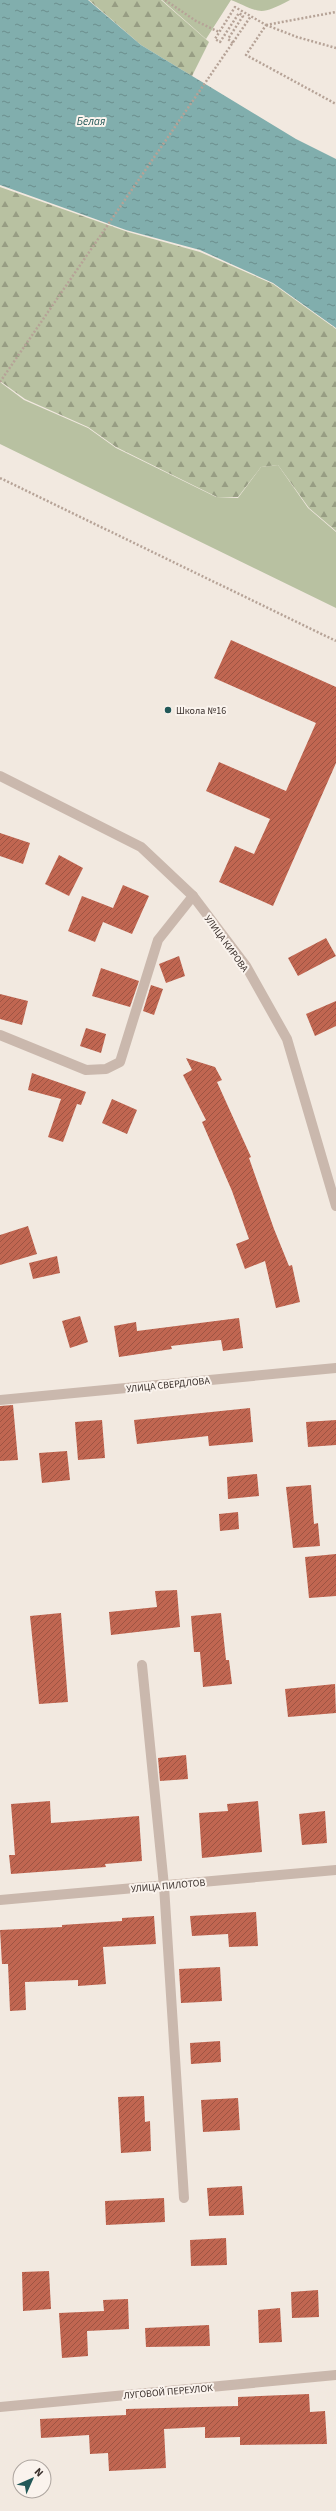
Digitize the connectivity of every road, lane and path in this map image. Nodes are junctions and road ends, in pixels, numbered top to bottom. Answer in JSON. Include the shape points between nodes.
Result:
{"nodes":[{"id":1,"x":165,"y":0,"type":"edge"},
{"id":2,"x":336,"y":12,"type":"edge"},
{"id":3,"x":251,"y":16,"type":"junction"},
{"id":4,"x":266,"y":25,"type":"junction"},
{"id":5,"x":219,"y":32,"type":"junction"},
{"id":6,"x":233,"y":43,"type":"junction"},
{"id":7,"x":336,"y":48,"type":"edge"},
{"id":8,"x":336,"y":104,"type":"edge"},
{"id":9,"x":0,"y":382,"type":"edge"},
{"id":10,"x":0,"y":478,"type":"edge"},
{"id":11,"x":336,"y":641,"type":"edge"},
{"id":12,"x":0,"y":776,"type":"edge"},
{"id":13,"x":193,"y":896,"type":"junction"},
{"id":14,"x":0,"y":1035,"type":"edge"},
{"id":15,"x":336,"y":1206,"type":"edge"},
{"id":16,"x":336,"y":1368,"type":"edge"},
{"id":17,"x":0,"y":1400,"type":"edge"},
{"id":18,"x":142,"y":1665,"type":"dead end"},
{"id":19,"x":336,"y":1870,"type":"edge"},
{"id":20,"x":164,"y":1886,"type":"junction"},
{"id":21,"x":0,"y":1900,"type":"edge"},
{"id":22,"x":184,"y":2198,"type":"dead end"},
{"id":23,"x":336,"y":2375,"type":"edge"},
{"id":24,"x":0,"y":2407,"type":"edge"}],
"edges":[{"from":1,"to":5,"type":"path","via":[[196,21]]},
{"from":2,"to":4,"type":"path"},
{"from":3,"to":4,"type":"path"},
{"from":3,"to":5,"type":"path","via":[[235,7]]},
{"from":3,"to":6,"type":"path"},
{"from":4,"to":7,"type":"path"},
{"from":4,"to":8,"type":"path","via":[[246,55]]},
{"from":5,"to":6,"type":"path","via":[[215,39],[220,42],[239,13],[244,16],[228,40]]},
{"from":6,"to":9,"type":"path"},
{"from":10,"to":11,"type":"path"},
{"from":12,"to":13,"type":"street","name":"УЛИЦА КИРОВА","via":[[141,847]]},
{"from":13,"to":14,"type":"street","via":[[158,940],[120,1062],[106,1069],[86,1070]]},
{"from":13,"to":15,"type":"street","name":"УЛИЦА КИРОВА","via":[[246,966],[287,1039]]},
{"from":16,"to":17,"type":"street","name":"УЛИЦА СВЕРДЛОВА"},
{"from":18,"to":20,"type":"street"},
{"from":19,"to":20,"type":"street","name":"УЛИЦА ПИЛОТОВ"},
{"from":20,"to":21,"type":"street","name":"УЛИЦА ПИЛОТОВ"},
{"from":20,"to":22,"type":"street"},
{"from":23,"to":24,"type":"street","name":"ЛУГОВОЙ ПЕРЕУЛОК"}]}
